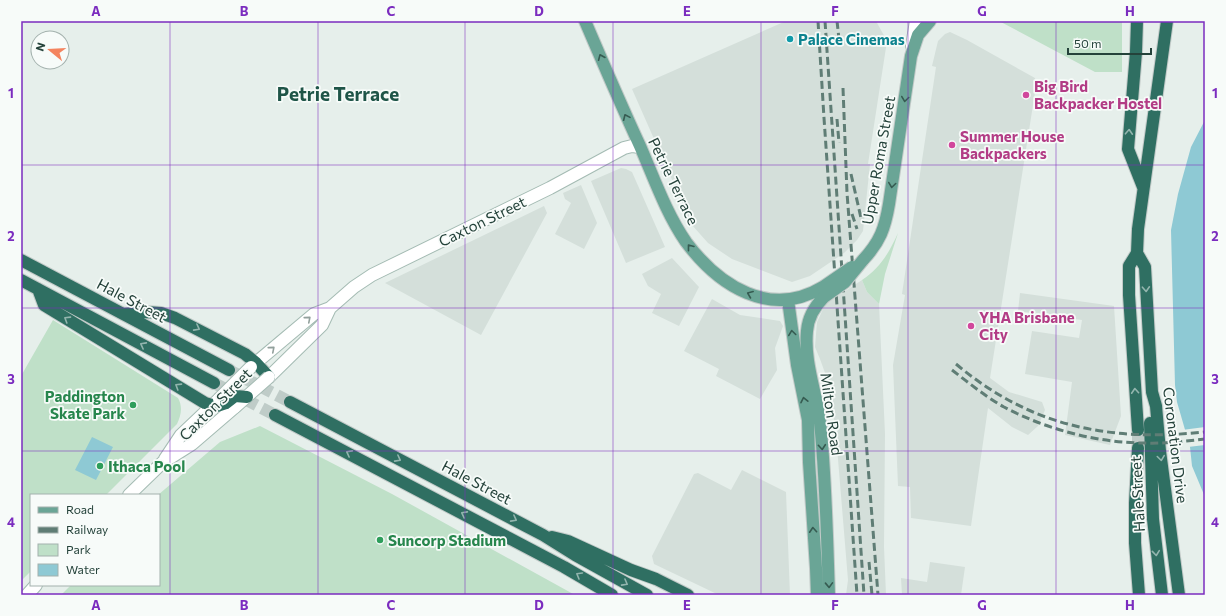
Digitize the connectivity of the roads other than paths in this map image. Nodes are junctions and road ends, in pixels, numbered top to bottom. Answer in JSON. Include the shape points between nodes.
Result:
{"nodes":[{"id":1,"x":585,"y":21,"type":"edge"},
{"id":2,"x":916,"y":21,"type":"edge"},
{"id":3,"x":930,"y":21,"type":"edge"},
{"id":4,"x":1137,"y":21,"type":"edge"},
{"id":5,"x":1167,"y":21,"type":"edge"},
{"id":6,"x":910,"y":60,"type":"junction"},
{"id":7,"x":640,"y":148,"type":"junction"},
{"id":8,"x":1144,"y":188,"type":"junction"},
{"id":9,"x":1136,"y":252,"type":"junction"},
{"id":10,"x":21,"y":260,"type":"edge"},
{"id":11,"x":863,"y":260,"type":"joint"},
{"id":12,"x":21,"y":280,"type":"edge"},
{"id":13,"x":38,"y":289,"type":"junction"},
{"id":14,"x":824,"y":292,"type":"junction"},
{"id":15,"x":788,"y":300,"type":"junction"},
{"id":16,"x":330,"y":308,"type":"junction"},
{"id":17,"x":124,"y":314,"type":"junction"},
{"id":18,"x":254,"y":365,"type":"junction"},
{"id":19,"x":229,"y":370,"type":"tunnel mouth"},
{"id":20,"x":269,"y":377,"type":"junction"},
{"id":21,"x":214,"y":383,"type":"tunnel mouth"},
{"id":22,"x":1152,"y":392,"type":"junction"},
{"id":23,"x":247,"y":397,"type":"joint"},
{"id":24,"x":290,"y":402,"type":"tunnel mouth"},
{"id":25,"x":223,"y":404,"type":"junction"},
{"id":26,"x":275,"y":415,"type":"tunnel mouth"},
{"id":27,"x":1138,"y":430,"type":"tunnel mouth"},
{"id":28,"x":1138,"y":448,"type":"tunnel mouth"},
{"id":29,"x":162,"y":463,"type":"junction"},
{"id":30,"x":130,"y":494,"type":"edge"},
{"id":31,"x":543,"y":535,"type":"junction"},
{"id":32,"x":639,"y":566,"type":"dead end"},
{"id":33,"x":656,"y":579,"type":"junction"},
{"id":34,"x":35,"y":586,"type":"edge"},
{"id":35,"x":1161,"y":591,"type":"edge"},
{"id":36,"x":27,"y":595,"type":"edge"},
{"id":37,"x":612,"y":595,"type":"edge"},
{"id":38,"x":646,"y":595,"type":"edge"},
{"id":39,"x":688,"y":595,"type":"edge"},
{"id":40,"x":817,"y":595,"type":"edge"},
{"id":41,"x":829,"y":595,"type":"edge"},
{"id":42,"x":1139,"y":595,"type":"edge"},
{"id":43,"x":1179,"y":595,"type":"edge"}],
"edges":[{"from":7,"to":1,"type":"main road","name":"Petrie Terrace","one_way":true},
{"from":2,"to":6,"type":"main road","name":"Upper Roma Street"},
{"from":3,"to":6,"type":"main road","via":[[918,35]]},
{"from":8,"to":4,"type":"highway","one_way":true,"via":[[1128,149]]},
{"from":5,"to":8,"type":"highway"},
{"from":6,"to":11,"type":"main road","name":"Upper Roma Street","one_way":true,"via":[[886,218],[880,239]]},
{"from":15,"to":7,"type":"main road","name":"Petrie Terrace","one_way":true,"via":[[767,300],[746,293],[722,279],[705,264],[686,241],[672,218]]},
{"from":7,"to":16,"type":"main road","name":"Caxton Street","via":[[624,148],[550,188],[383,269],[363,280]]},
{"from":8,"to":9,"type":"highway"},
{"from":9,"to":22,"type":"highway","name":"Coronation Drive","one_way":true,"via":[[1145,267]]},
{"from":27,"to":9,"type":"highway","one_way":true,"via":[[1128,266]]},
{"from":10,"to":17,"type":"highway","name":"Hale Street"},
{"from":11,"to":14,"type":"main road","name":"Milton Road","bridge":true,"via":[[845,282]]},
{"from":12,"to":13,"type":"highway"},
{"from":21,"to":13,"type":"highway","one_way":true},
{"from":25,"to":13,"type":"highway","one_way":true,"via":[[199,400],[44,305]]},
{"from":14,"to":15,"type":"main road"},
{"from":14,"to":41,"type":"main road","name":"Milton Road","one_way":true,"via":[[809,318],[806,348],[820,421]]},
{"from":40,"to":15,"type":"main road","name":"Milton Road","one_way":true,"via":[[808,420]]},
{"from":18,"to":16,"type":"main road","name":"Caxton Street","one_way":true,"via":[[314,314]]},
{"from":16,"to":20,"type":"main road","name":"Caxton Street","via":[[322,325]]},
{"from":17,"to":18,"type":"highway","one_way":true,"via":[[161,313],[175,318],[245,354]]},
{"from":17,"to":19,"type":"highway","name":"Hale Street"},
{"from":18,"to":20,"type":"highway"},
{"from":18,"to":25,"type":"main road","name":"Caxton Street","bridge":true},
{"from":20,"to":23,"type":"main road","name":"Caxton Street","bridge":true},
{"from":22,"to":35,"type":"highway","name":"Hale Street","one_way":true,"via":[[1149,408],[1153,519]]},
{"from":22,"to":43,"type":"highway","name":"Coronation Drive","one_way":true,"via":[[1156,406]]},
{"from":23,"to":25,"type":"highway","bridge":true,"via":[[236,396]]},
{"from":24,"to":31,"type":"highway","name":"Hale Street","one_way":true},
{"from":25,"to":29,"type":"main road","name":"Caxton Street","via":[[181,435]]},
{"from":25,"to":29,"type":"main road","name":"Caxton Street","via":[[192,444]]},
{"from":37,"to":26,"type":"highway","one_way":true,"via":[[564,567]]},
{"from":28,"to":42,"type":"highway","via":[[1135,510]]},
{"from":29,"to":30,"type":"main road","name":"Caxton Street"},
{"from":31,"to":33,"type":"highway","via":[[568,541]]},
{"from":31,"to":38,"type":"highway","name":"Hale Street","one_way":true},
{"from":32,"to":33,"type":"highway"},
{"from":33,"to":39,"type":"highway"},
{"from":34,"to":36,"type":"main road"}]}
